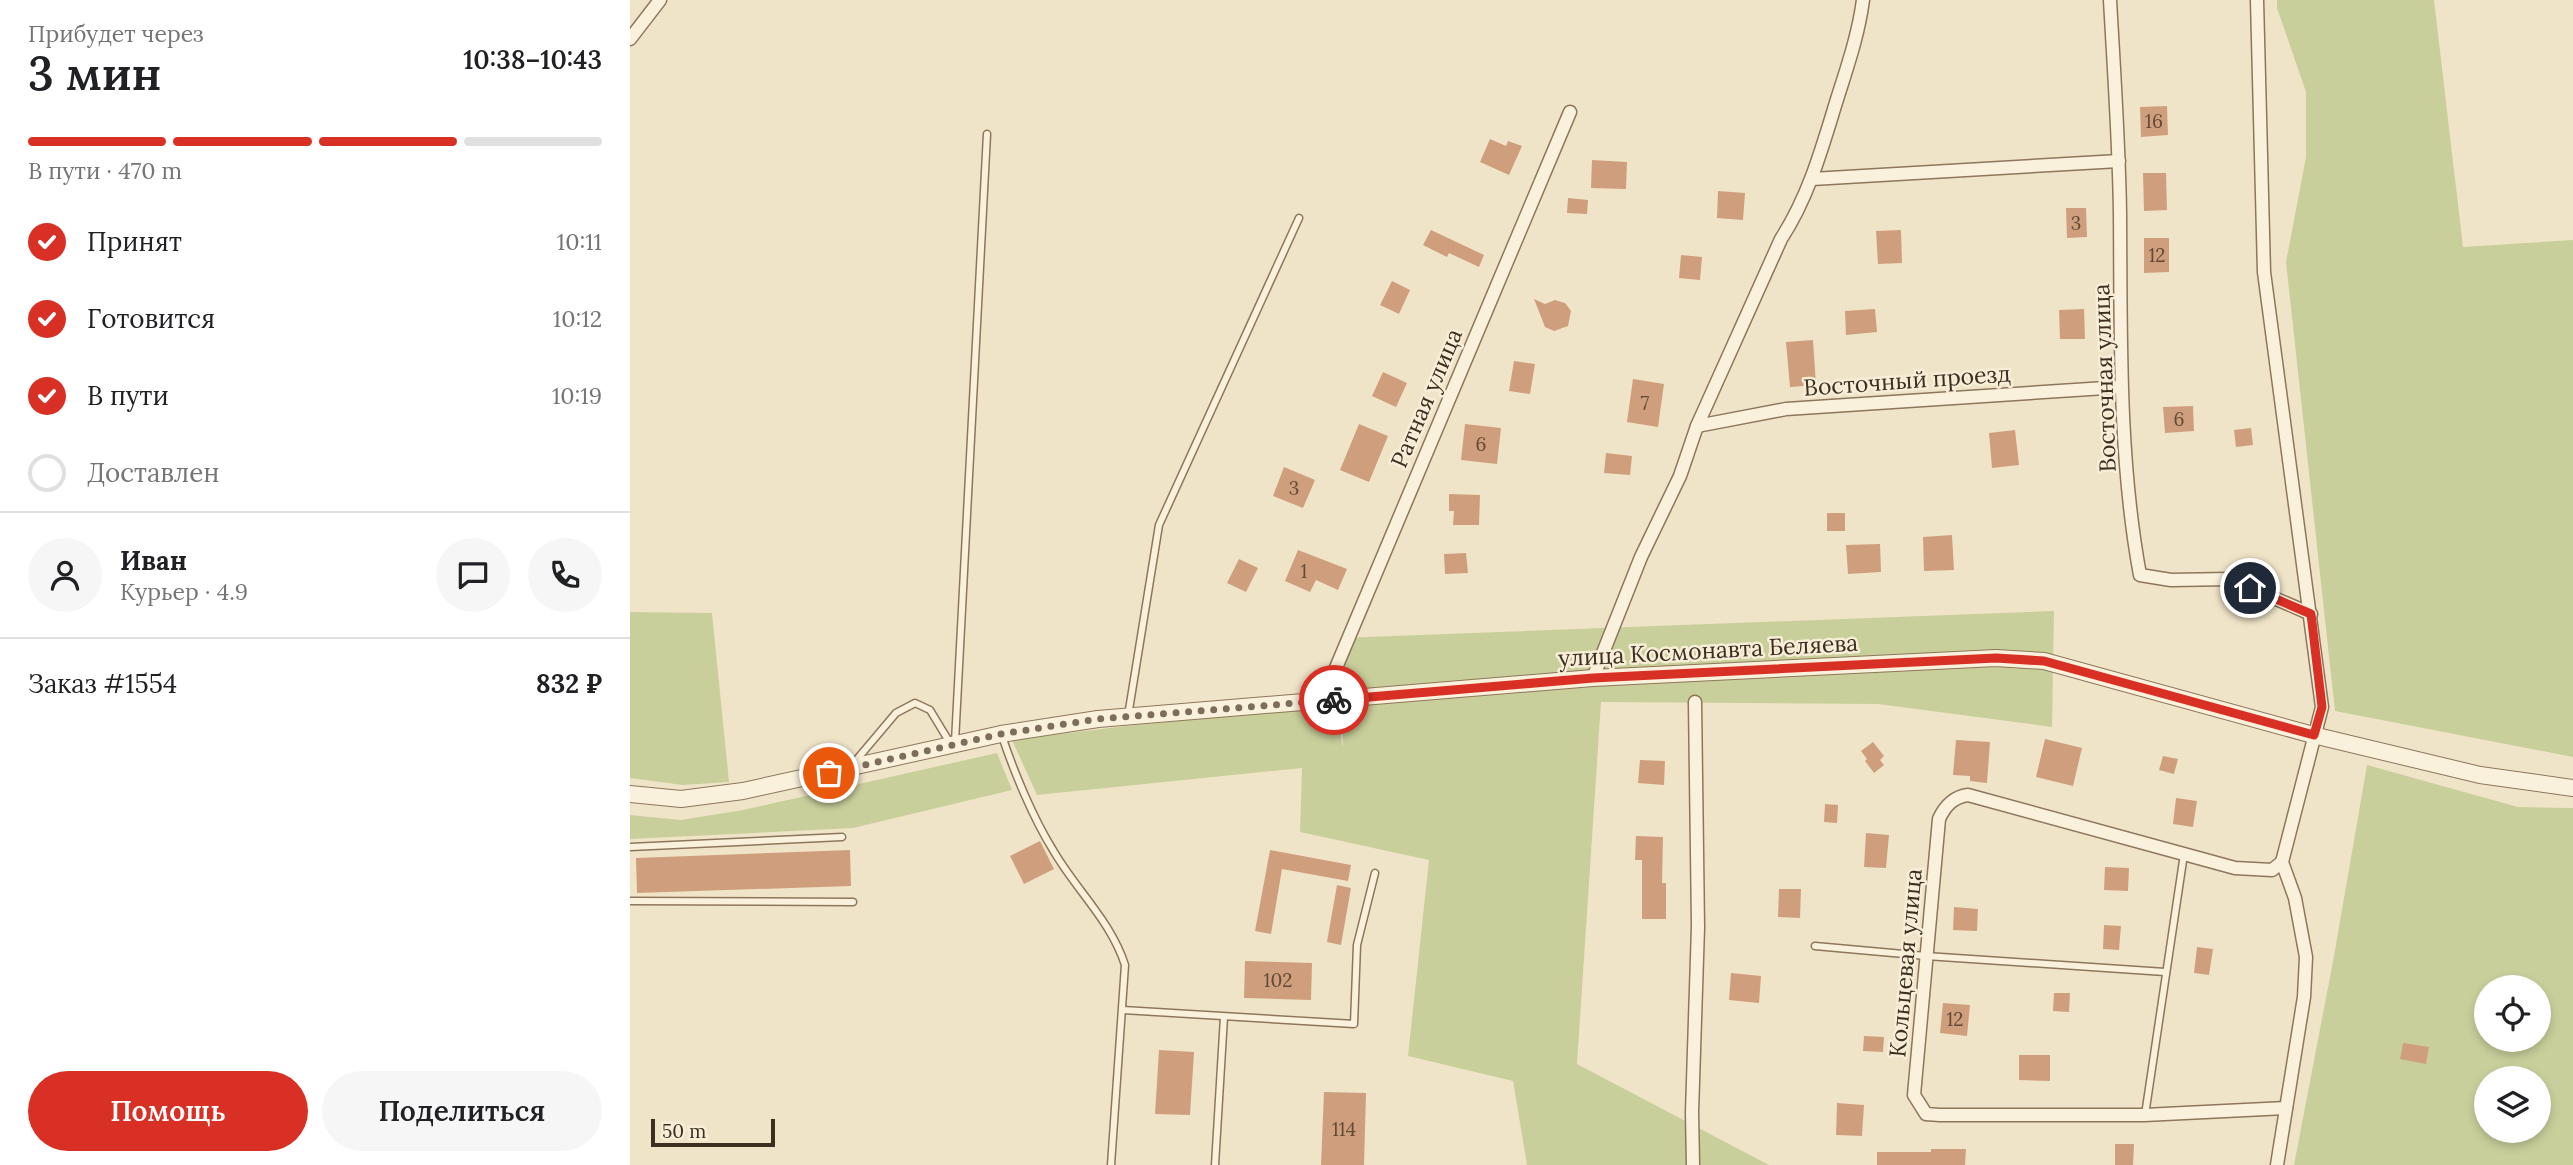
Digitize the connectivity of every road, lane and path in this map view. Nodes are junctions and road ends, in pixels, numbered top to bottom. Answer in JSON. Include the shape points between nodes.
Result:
{"nodes":[{"id":1,"x":660,"y":0,"type":"edge"},
{"id":2,"x":1863,"y":0,"type":"edge"},
{"id":3,"x":2110,"y":0,"type":"edge"},
{"id":4,"x":2257,"y":0,"type":"edge"},
{"id":5,"x":630,"y":39,"type":"edge"},
{"id":6,"x":1570,"y":112,"type":"dead end"},
{"id":7,"x":986,"y":134,"type":"dead end"},
{"id":8,"x":2119,"y":161,"type":"junction"},
{"id":9,"x":1812,"y":179,"type":"junction"},
{"id":10,"x":1299,"y":218,"type":"dead end"},
{"id":11,"x":2122,"y":387,"type":"junction"},
{"id":12,"x":1697,"y":426,"type":"junction"},
{"id":13,"x":2311,"y":614,"type":"junction"},
{"id":14,"x":1593,"y":678,"type":"junction"},
{"id":15,"x":1322,"y":701,"type":"junction"},
{"id":16,"x":1695,"y":702,"type":"dead end"},
{"id":17,"x":1128,"y":717,"type":"junction"},
{"id":18,"x":1001,"y":734,"type":"junction"},
{"id":19,"x":2314,"y":735,"type":"junction"},
{"id":20,"x":953,"y":744,"type":"junction"},
{"id":21,"x":849,"y":769,"type":"junction"},
{"id":22,"x":2573,"y":788,"type":"edge"},
{"id":23,"x":630,"y":794,"type":"edge"},
{"id":24,"x":842,"y":837,"type":"dead end"},
{"id":25,"x":630,"y":848,"type":"edge"},
{"id":26,"x":2184,"y":854,"type":"junction"},
{"id":27,"x":2282,"y":862,"type":"junction"},
{"id":28,"x":1376,"y":873,"type":"dead end"},
{"id":29,"x":630,"y":901,"type":"edge"},
{"id":30,"x":853,"y":902,"type":"dead end"},
{"id":31,"x":1815,"y":946,"type":"dead end"},
{"id":32,"x":1926,"y":956,"type":"junction"},
{"id":33,"x":2165,"y":972,"type":"junction"},
{"id":34,"x":1123,"y":1010,"type":"junction"},
{"id":35,"x":1224,"y":1017,"type":"junction"},
{"id":36,"x":2286,"y":1108,"type":"junction"},
{"id":37,"x":2144,"y":1115,"type":"junction"},
{"id":38,"x":1111,"y":1165,"type":"edge"},
{"id":39,"x":1215,"y":1165,"type":"edge"},
{"id":40,"x":1693,"y":1165,"type":"edge"},
{"id":41,"x":2277,"y":1165,"type":"edge"}],
"edges":[{"from":1,"to":5,"type":"street"},
{"from":2,"to":9,"type":"street","via":[[1859,30]]},
{"from":3,"to":8,"type":"street","name":"Восточная улица"},
{"from":4,"to":13,"type":"street","via":[[2264,272]]},
{"from":6,"to":15,"type":"street","name":"Ратная улица"},
{"from":7,"to":20,"type":"lane"},
{"from":8,"to":9,"type":"street"},
{"from":8,"to":11,"type":"street","name":"Восточная улица"},
{"from":9,"to":12,"type":"street"},
{"from":10,"to":17,"type":"lane","via":[[1159,525]]},
{"from":11,"to":12,"type":"street","name":"Восточный проезд","via":[[1786,410]]},
{"from":11,"to":13,"type":"street","name":"Восточная улица","via":[[2140,575],[2171,580],[2230,579]]},
{"from":12,"to":14,"type":"street"},
{"from":13,"to":19,"type":"street","via":[[2322,707]]},
{"from":14,"to":15,"type":"street","name":"улица Космонавта Беляева"},
{"from":14,"to":19,"type":"street","name":"улица Космонавта Беляева","via":[[1996,658],[2044,661]]},
{"from":15,"to":17,"type":"street","name":"улица Космонавта Беляева"},
{"from":16,"to":40,"type":"street","via":[[1698,927]]},
{"from":17,"to":18,"type":"street","name":"улица Космонавта Беляева"},
{"from":18,"to":20,"type":"street","name":"улица Космонавта Беляева"},
{"from":18,"to":34,"type":"lane","via":[[1052,850],[1118,943],[1125,965]]},
{"from":19,"to":22,"type":"street","name":"улица Космонавта Беляева","via":[[2480,775]]},
{"from":19,"to":27,"type":"street"},
{"from":20,"to":21,"type":"street","name":"улица Космонавта Беляева"},
{"from":20,"to":21,"type":"lane","via":[[930,710],[915,703],[896,713]]},
{"from":21,"to":23,"type":"street","name":"улица Космонавта Беляева","via":[[681,799]]},
{"from":24,"to":25,"type":"lane"},
{"from":26,"to":27,"type":"street","name":"Кольцевая улица","via":[[2258,870],[2272,870]]},
{"from":26,"to":32,"type":"street","name":"Кольцевая улица","via":[[1968,794],[1956,797],[1939,819]]},
{"from":26,"to":33,"type":"lane"},
{"from":27,"to":36,"type":"street","via":[[2295,898],[2306,957]]},
{"from":28,"to":35,"type":"lane","via":[[1357,945],[1354,1024]]},
{"from":29,"to":30,"type":"lane"},
{"from":31,"to":32,"type":"lane"},
{"from":32,"to":33,"type":"lane"},
{"from":32,"to":37,"type":"street","name":"Кольцевая улица","via":[[1914,1096],[1926,1114]]},
{"from":33,"to":37,"type":"lane"},
{"from":34,"to":35,"type":"lane"},
{"from":34,"to":38,"type":"lane"},
{"from":35,"to":39,"type":"lane"},
{"from":36,"to":37,"type":"street","name":"Кольцевая улица"},
{"from":36,"to":41,"type":"street"}]}
